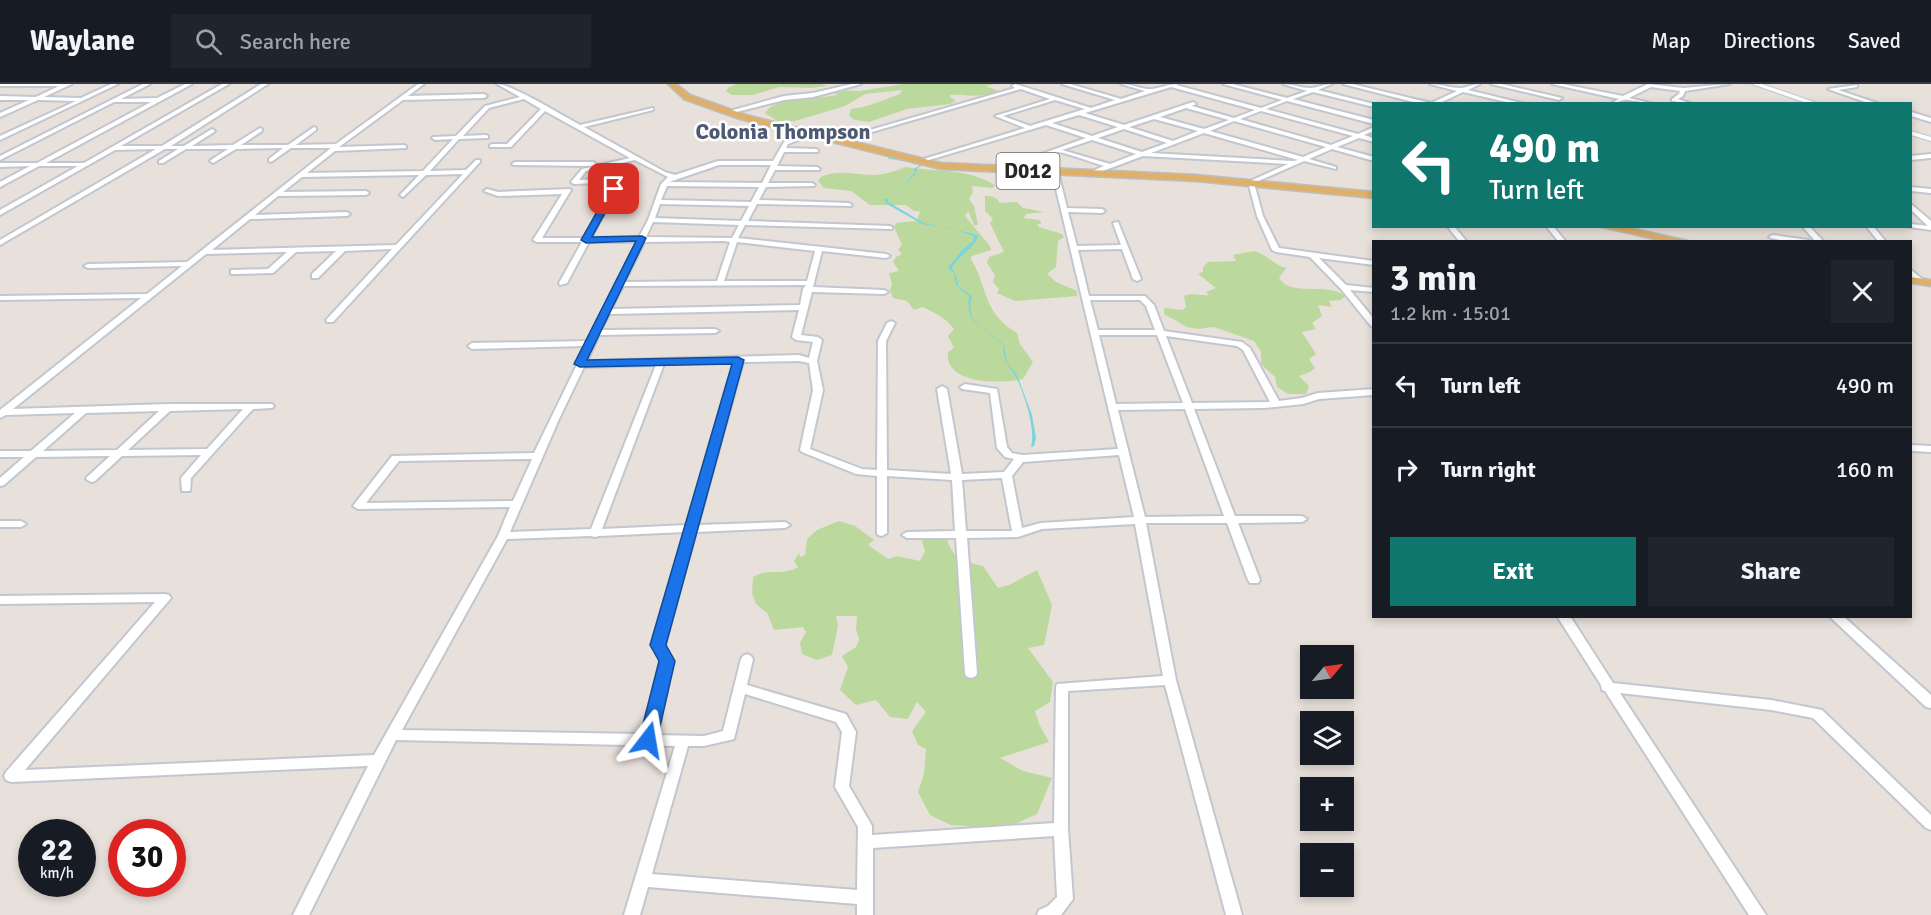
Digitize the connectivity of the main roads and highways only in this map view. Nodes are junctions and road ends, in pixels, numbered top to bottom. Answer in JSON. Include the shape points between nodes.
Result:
{"nodes":[{"id":1,"x":672,"y":84,"type":"edge"},
{"id":2,"x":1755,"y":84,"type":"edge"},
{"id":3,"x":1811,"y":102,"type":"edge"},
{"id":4,"x":1912,"y":133,"type":"edge"},
{"id":5,"x":1931,"y":139,"type":"edge"},
{"id":6,"x":1372,"y":195,"type":"edge"},
{"id":7,"x":1611,"y":228,"type":"edge"},
{"id":8,"x":1676,"y":240,"type":"edge"}],
"edges":[{"from":1,"to":6,"type":"main road","number":"D012","via":[[687,97],[729,112],[917,162],[960,168],[1251,182]]},
{"from":2,"to":3,"type":"main road"},
{"from":4,"to":5,"type":"main road"},
{"from":7,"to":8,"type":"main road"}]}
